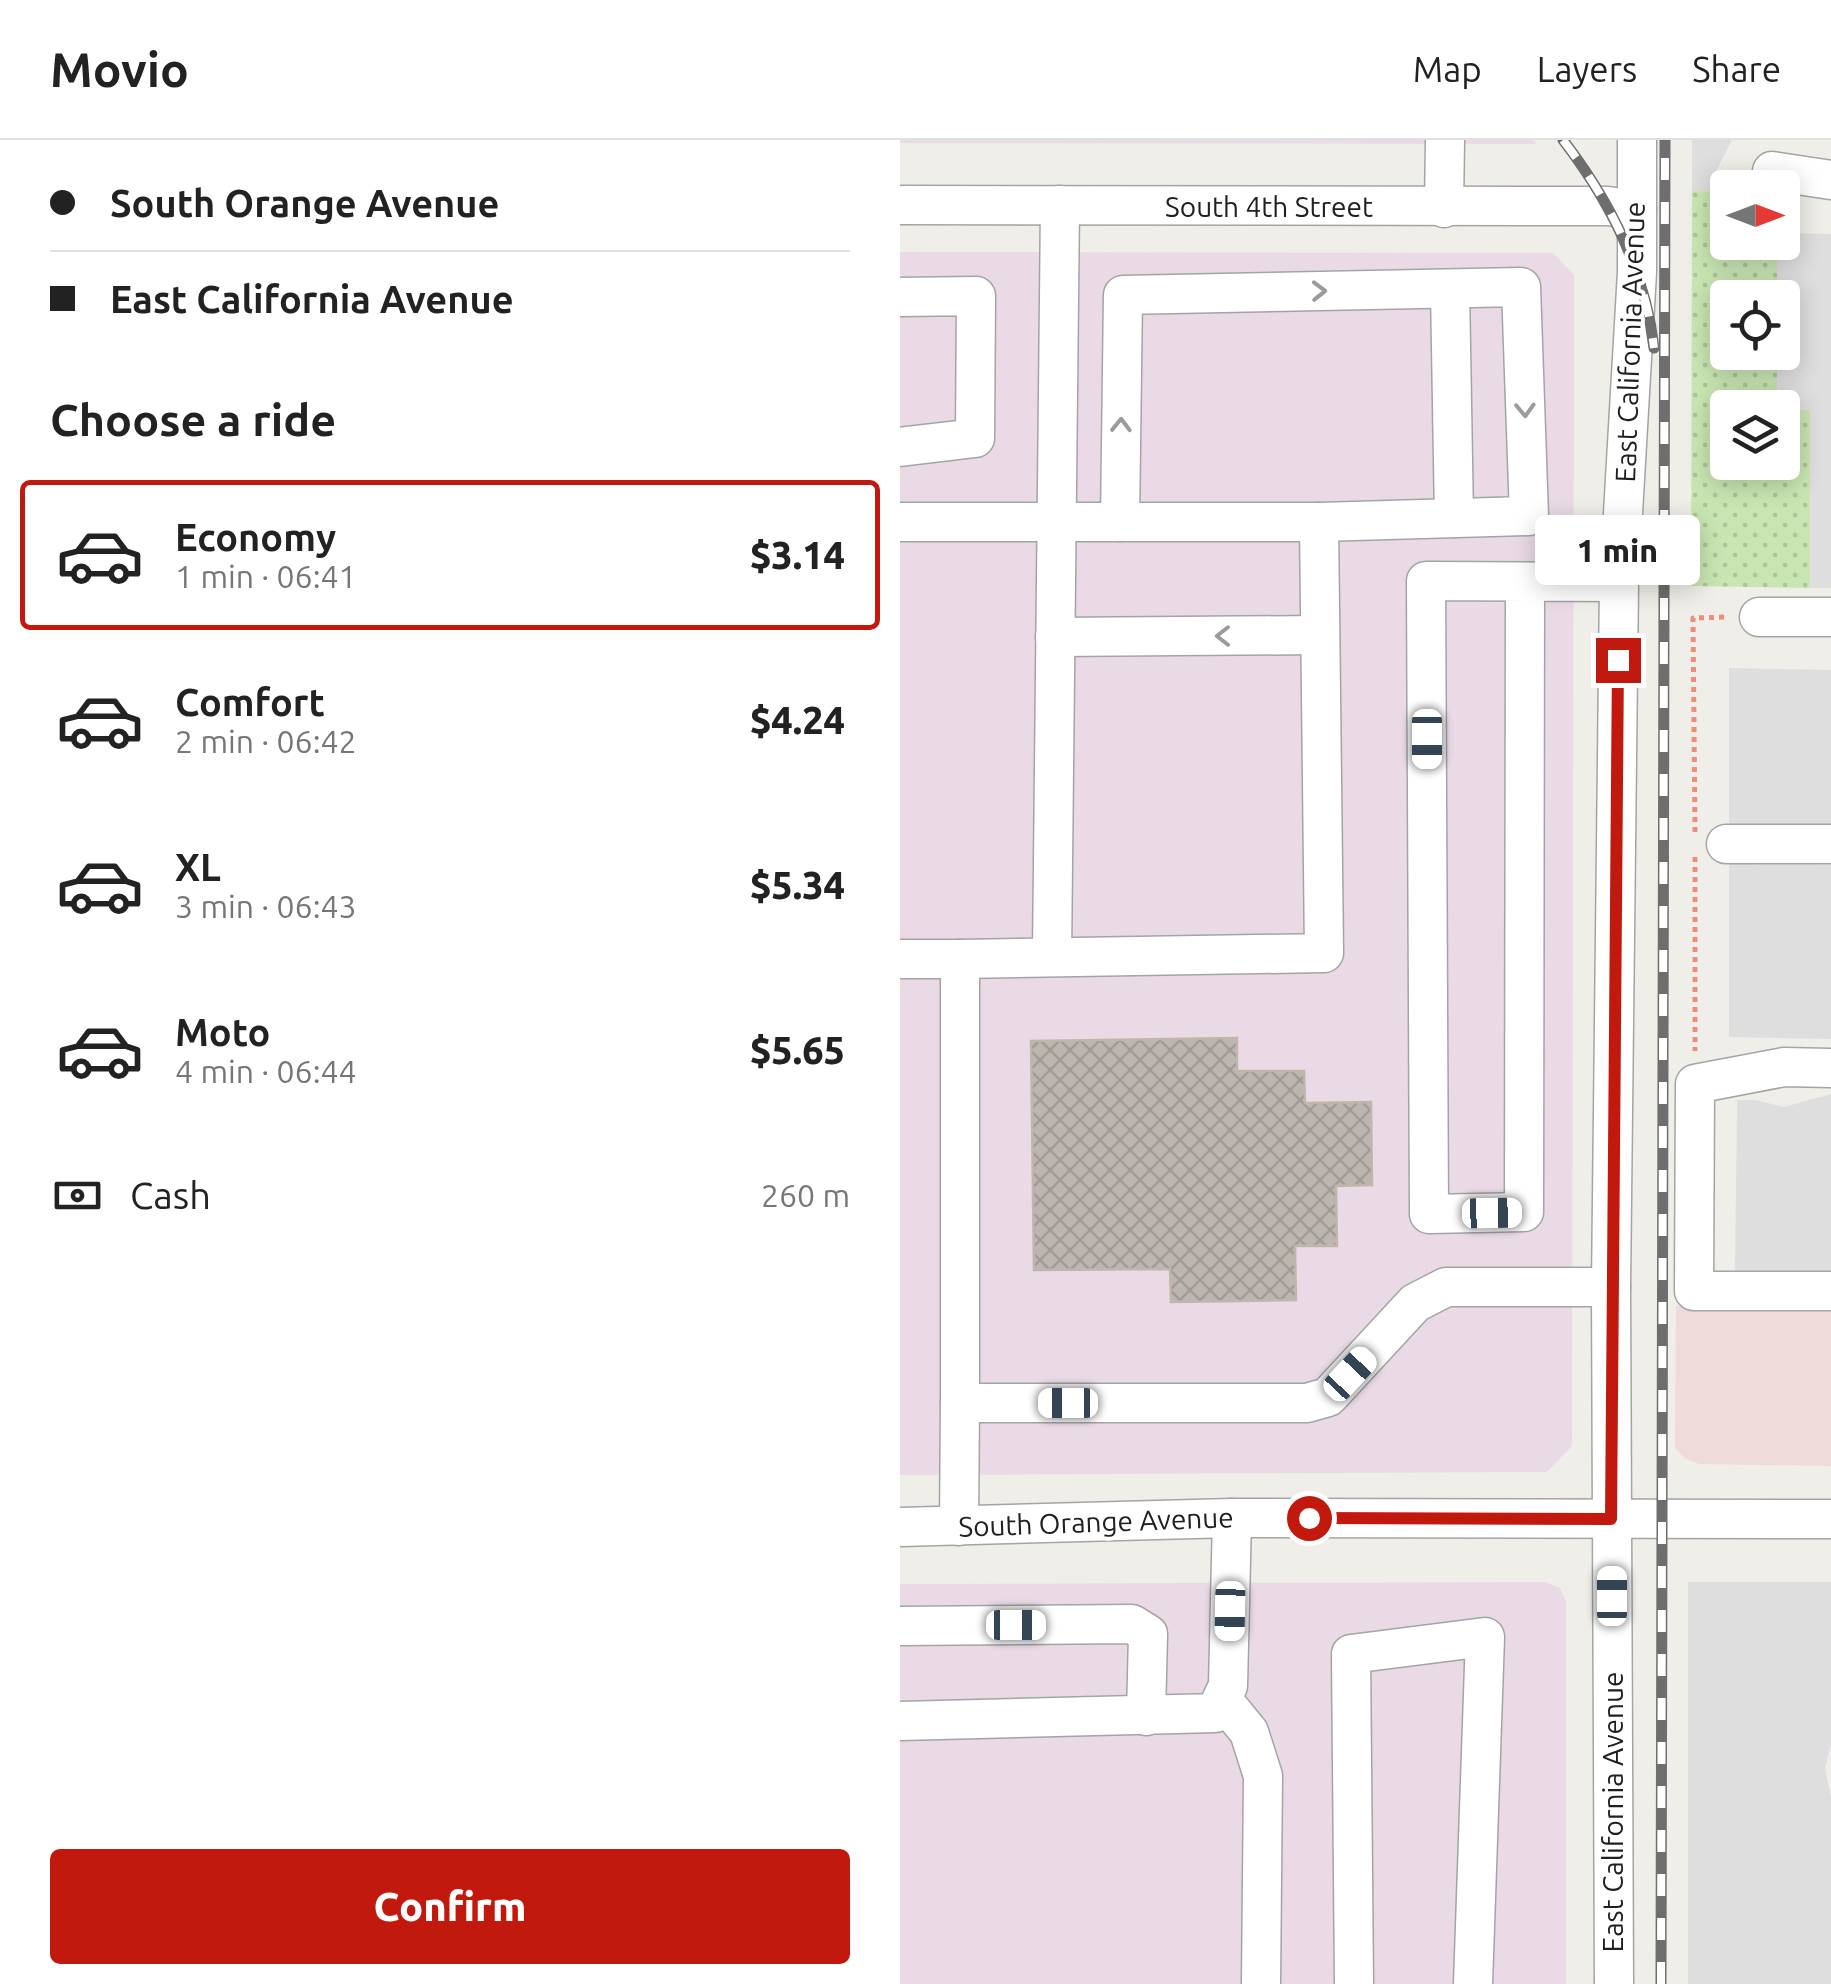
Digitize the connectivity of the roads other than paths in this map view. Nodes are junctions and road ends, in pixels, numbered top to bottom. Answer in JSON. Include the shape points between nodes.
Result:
{"nodes":[{"id":1,"x":1445,"y":140,"type":"edge"},
{"id":2,"x":1636,"y":140,"type":"edge"},
{"id":3,"x":1800,"y":175,"type":"edge"},
{"id":4,"x":1831,"y":180,"type":"edge"},
{"id":5,"x":900,"y":205,"type":"edge"},
{"id":6,"x":1060,"y":206,"type":"junction"},
{"id":7,"x":1444,"y":208,"type":"junction"},
{"id":8,"x":1637,"y":210,"type":"junction"},
{"id":9,"x":1450,"y":289,"type":"junction"},
{"id":10,"x":900,"y":297,"type":"edge"},
{"id":11,"x":900,"y":447,"type":"edge"},
{"id":12,"x":1454,"y":518,"type":"junction"},
{"id":13,"x":900,"y":522,"type":"edge"},
{"id":14,"x":1056,"y":522,"type":"junction"},
{"id":15,"x":1120,"y":522,"type":"junction"},
{"id":16,"x":1319,"y":522,"type":"junction"},
{"id":17,"x":1525,"y":582,"type":"junction"},
{"id":18,"x":1618,"y":582,"type":"junction"},
{"id":19,"x":1759,"y":617,"type":"road end"},
{"id":20,"x":1831,"y":617,"type":"edge"},
{"id":21,"x":1320,"y":635,"type":"junction"},
{"id":22,"x":1055,"y":637,"type":"junction"},
{"id":23,"x":1726,"y":844,"type":"dead end"},
{"id":24,"x":1831,"y":844,"type":"edge"},
{"id":25,"x":1052,"y":958,"type":"junction"},
{"id":26,"x":900,"y":959,"type":"edge"},
{"id":27,"x":960,"y":959,"type":"junction"},
{"id":28,"x":1831,"y":1068,"type":"edge"},
{"id":29,"x":1611,"y":1287,"type":"junction"},
{"id":30,"x":1831,"y":1291,"type":"edge"},
{"id":31,"x":960,"y":1403,"type":"junction"},
{"id":32,"x":1232,"y":1518,"type":"junction"},
{"id":33,"x":1611,"y":1519,"type":"junction"},
{"id":34,"x":1831,"y":1519,"type":"edge"},
{"id":35,"x":960,"y":1526,"type":"junction"},
{"id":36,"x":900,"y":1527,"type":"edge"},
{"id":37,"x":900,"y":1626,"type":"edge"},
{"id":38,"x":1222,"y":1699,"type":"junction"},
{"id":39,"x":1146,"y":1716,"type":"junction"},
{"id":40,"x":900,"y":1721,"type":"edge"},
{"id":41,"x":1261,"y":1984,"type":"edge"},
{"id":42,"x":1354,"y":1984,"type":"edge"},
{"id":43,"x":1473,"y":1984,"type":"edge"},
{"id":44,"x":1614,"y":1984,"type":"edge"}],
"edges":[{"from":1,"to":7,"type":"street"},
{"from":2,"to":8,"type":"street","name":"East California Avenue"},
{"from":3,"to":4,"type":"street"},
{"from":5,"to":6,"type":"street","name":"South 4th Street"},
{"from":6,"to":7,"type":"street","name":"South 4th Street"},
{"from":6,"to":14,"type":"street"},
{"from":7,"to":8,"type":"street","name":"South 4th Street"},
{"from":8,"to":18,"type":"street","name":"East California Avenue"},
{"from":9,"to":12,"type":"street"},
{"from":9,"to":12,"type":"street","one_way":true,"via":[[1521,287],[1528,516]]},
{"from":15,"to":9,"type":"street","one_way":true,"via":[[1124,295]]},
{"from":10,"to":11,"type":"street","via":[[976,296],[975,438]]},
{"from":12,"to":16,"type":"street"},
{"from":13,"to":14,"type":"street"},
{"from":14,"to":15,"type":"street"},
{"from":14,"to":22,"type":"street"},
{"from":15,"to":16,"type":"street"},
{"from":16,"to":21,"type":"street"},
{"from":17,"to":17,"type":"street","via":[[1426,581],[1429,1214],[1524,1212]]},
{"from":17,"to":18,"type":"street"},
{"from":18,"to":29,"type":"street","name":"East California Avenue"},
{"from":19,"to":20,"type":"street"},
{"from":21,"to":22,"type":"street","one_way":true},
{"from":21,"to":25,"type":"street","via":[[1324,952]]},
{"from":22,"to":25,"type":"street"},
{"from":23,"to":24,"type":"street"},
{"from":25,"to":27,"type":"street"},
{"from":26,"to":27,"type":"street"},
{"from":27,"to":31,"type":"street"},
{"from":28,"to":30,"type":"street","via":[[1784,1068],[1695,1084],[1694,1291]]},
{"from":29,"to":31,"type":"street","via":[[1446,1287],[1415,1303],[1328,1397],[1308,1403]]},
{"from":29,"to":33,"type":"street","name":"East California Avenue"},
{"from":31,"to":35,"type":"street"},
{"from":32,"to":33,"type":"street","name":"South Orange Avenue"},
{"from":32,"to":35,"type":"street","name":"South Orange Avenue"},
{"from":32,"to":38,"type":"street","via":[[1228,1686]]},
{"from":33,"to":34,"type":"street","name":"South Orange Avenue"},
{"from":33,"to":44,"type":"street","name":"East California Avenue"},
{"from":35,"to":36,"type":"street","name":"South Orange Avenue"},
{"from":37,"to":39,"type":"street","via":[[1132,1624],[1148,1634]]},
{"from":38,"to":39,"type":"street","via":[[1215,1714]]},
{"from":38,"to":41,"type":"street","via":[[1249,1732],[1263,1776]]},
{"from":39,"to":40,"type":"street"},
{"from":42,"to":43,"type":"street","via":[[1351,1654],[1485,1637]]}]}
